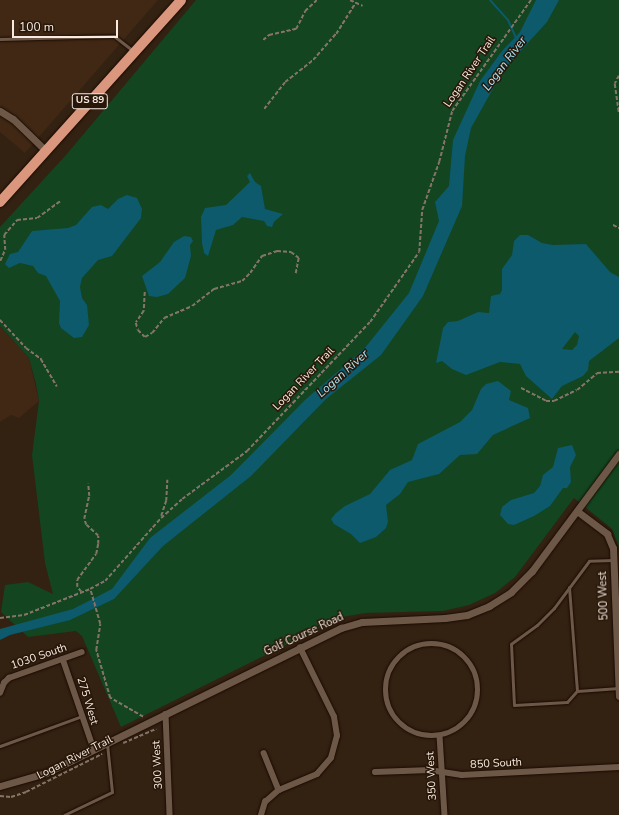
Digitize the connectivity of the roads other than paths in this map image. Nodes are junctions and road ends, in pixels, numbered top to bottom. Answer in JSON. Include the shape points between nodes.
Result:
{"nodes":[{"id":1,"x":180,"y":0,"type":"edge"},
{"id":2,"x":0,"y":39,"type":"edge"},
{"id":3,"x":135,"y":52,"type":"junction"},
{"id":4,"x":0,"y":111,"type":"edge"},
{"id":5,"x":45,"y":150,"type":"junction"},
{"id":6,"x":0,"y":202,"type":"edge"},
{"id":7,"x":619,"y":454,"type":"edge"},
{"id":8,"x":577,"y":511,"type":"junction"},
{"id":9,"x":614,"y":560,"type":"junction"},
{"id":10,"x":569,"y":586,"type":"junction"},
{"id":11,"x":300,"y":648,"type":"junction"},
{"id":12,"x":82,"y":652,"type":"dead end"},
{"id":13,"x":63,"y":659,"type":"junction"},
{"id":14,"x":619,"y":688,"type":"edge"},
{"id":15,"x":577,"y":691,"type":"junction"},
{"id":16,"x":0,"y":693,"type":"edge"},
{"id":17,"x":619,"y":696,"type":"edge"},
{"id":18,"x":166,"y":714,"type":"junction"},
{"id":19,"x":82,"y":716,"type":"junction"},
{"id":20,"x":440,"y":736,"type":"junction"},
{"id":21,"x":107,"y":742,"type":"junction"},
{"id":22,"x":0,"y":746,"type":"edge"},
{"id":23,"x":94,"y":749,"type":"junction"},
{"id":24,"x":264,"y":753,"type":"dead end"},
{"id":25,"x":619,"y":767,"type":"edge"},
{"id":26,"x":375,"y":772,"type":"dead end"},
{"id":27,"x":442,"y":772,"type":"junction"},
{"id":28,"x":0,"y":786,"type":"edge"},
{"id":29,"x":279,"y":790,"type":"junction"},
{"id":30,"x":64,"y":815,"type":"edge"},
{"id":31,"x":170,"y":815,"type":"edge"},
{"id":32,"x":261,"y":815,"type":"edge"},
{"id":33,"x":445,"y":815,"type":"edge"}],
"edges":[{"from":1,"to":3,"type":"highway","number":"US 89"},
{"from":2,"to":3,"type":"lane","via":[[114,36]]},
{"from":3,"to":5,"type":"highway","number":"US 89"},
{"from":4,"to":5,"type":"street","via":[[14,119]]},
{"from":5,"to":6,"type":"highway","number":"US 89"},
{"from":7,"to":8,"type":"street","name":"Golf Course Road"},
{"from":8,"to":9,"type":"street","name":"500 West","via":[[608,534]]},
{"from":8,"to":11,"type":"street","name":"Golf Course Road","via":[[532,571],[511,592],[489,606],[467,615],[445,618],[362,622],[340,628]]},
{"from":9,"to":10,"type":"lane","via":[[588,561]]},
{"from":9,"to":14,"type":"street","name":"500 West"},
{"from":10,"to":15,"type":"lane"},
{"from":10,"to":15,"type":"lane","via":[[554,608],[537,625],[511,644],[514,705],[567,702]]},
{"from":11,"to":18,"type":"street","name":"Golf Course Road"},
{"from":11,"to":29,"type":"street","via":[[334,717],[337,736],[331,758],[317,774]]},
{"from":12,"to":13,"type":"street","name":"1030 South"},
{"from":13,"to":16,"type":"street","name":"1030 South","via":[[9,678],[4,682]]},
{"from":13,"to":19,"type":"street","name":"275 West"},
{"from":14,"to":15,"type":"lane"},
{"from":14,"to":17,"type":"street","name":"500 West"},
{"from":18,"to":21,"type":"street","name":"Golf Course Road"},
{"from":18,"to":31,"type":"street","name":"300 West"},
{"from":19,"to":22,"type":"lane"},
{"from":19,"to":23,"type":"street","name":"275 West"},
{"from":20,"to":20,"type":"street","via":[[453,731],[469,718],[478,700],[479,686],[472,666],[458,651],[445,645],[415,646],[402,654],[390,673],[386,695],[390,709],[398,722],[410,731],[425,736]]},
{"from":20,"to":27,"type":"street","name":"350 West"},
{"from":21,"to":23,"type":"street","name":"Golf Course Road"},
{"from":21,"to":30,"type":"lane","via":[[112,792]]},
{"from":23,"to":28,"type":"street","name":"Golf Course Road","via":[[46,773]]},
{"from":24,"to":29,"type":"street"},
{"from":25,"to":27,"type":"street","name":"850 South","via":[[462,775]]},
{"from":26,"to":27,"type":"street","name":"850 South"},
{"from":27,"to":33,"type":"street","name":"350 West"},
{"from":29,"to":32,"type":"street","via":[[264,802]]}]}
